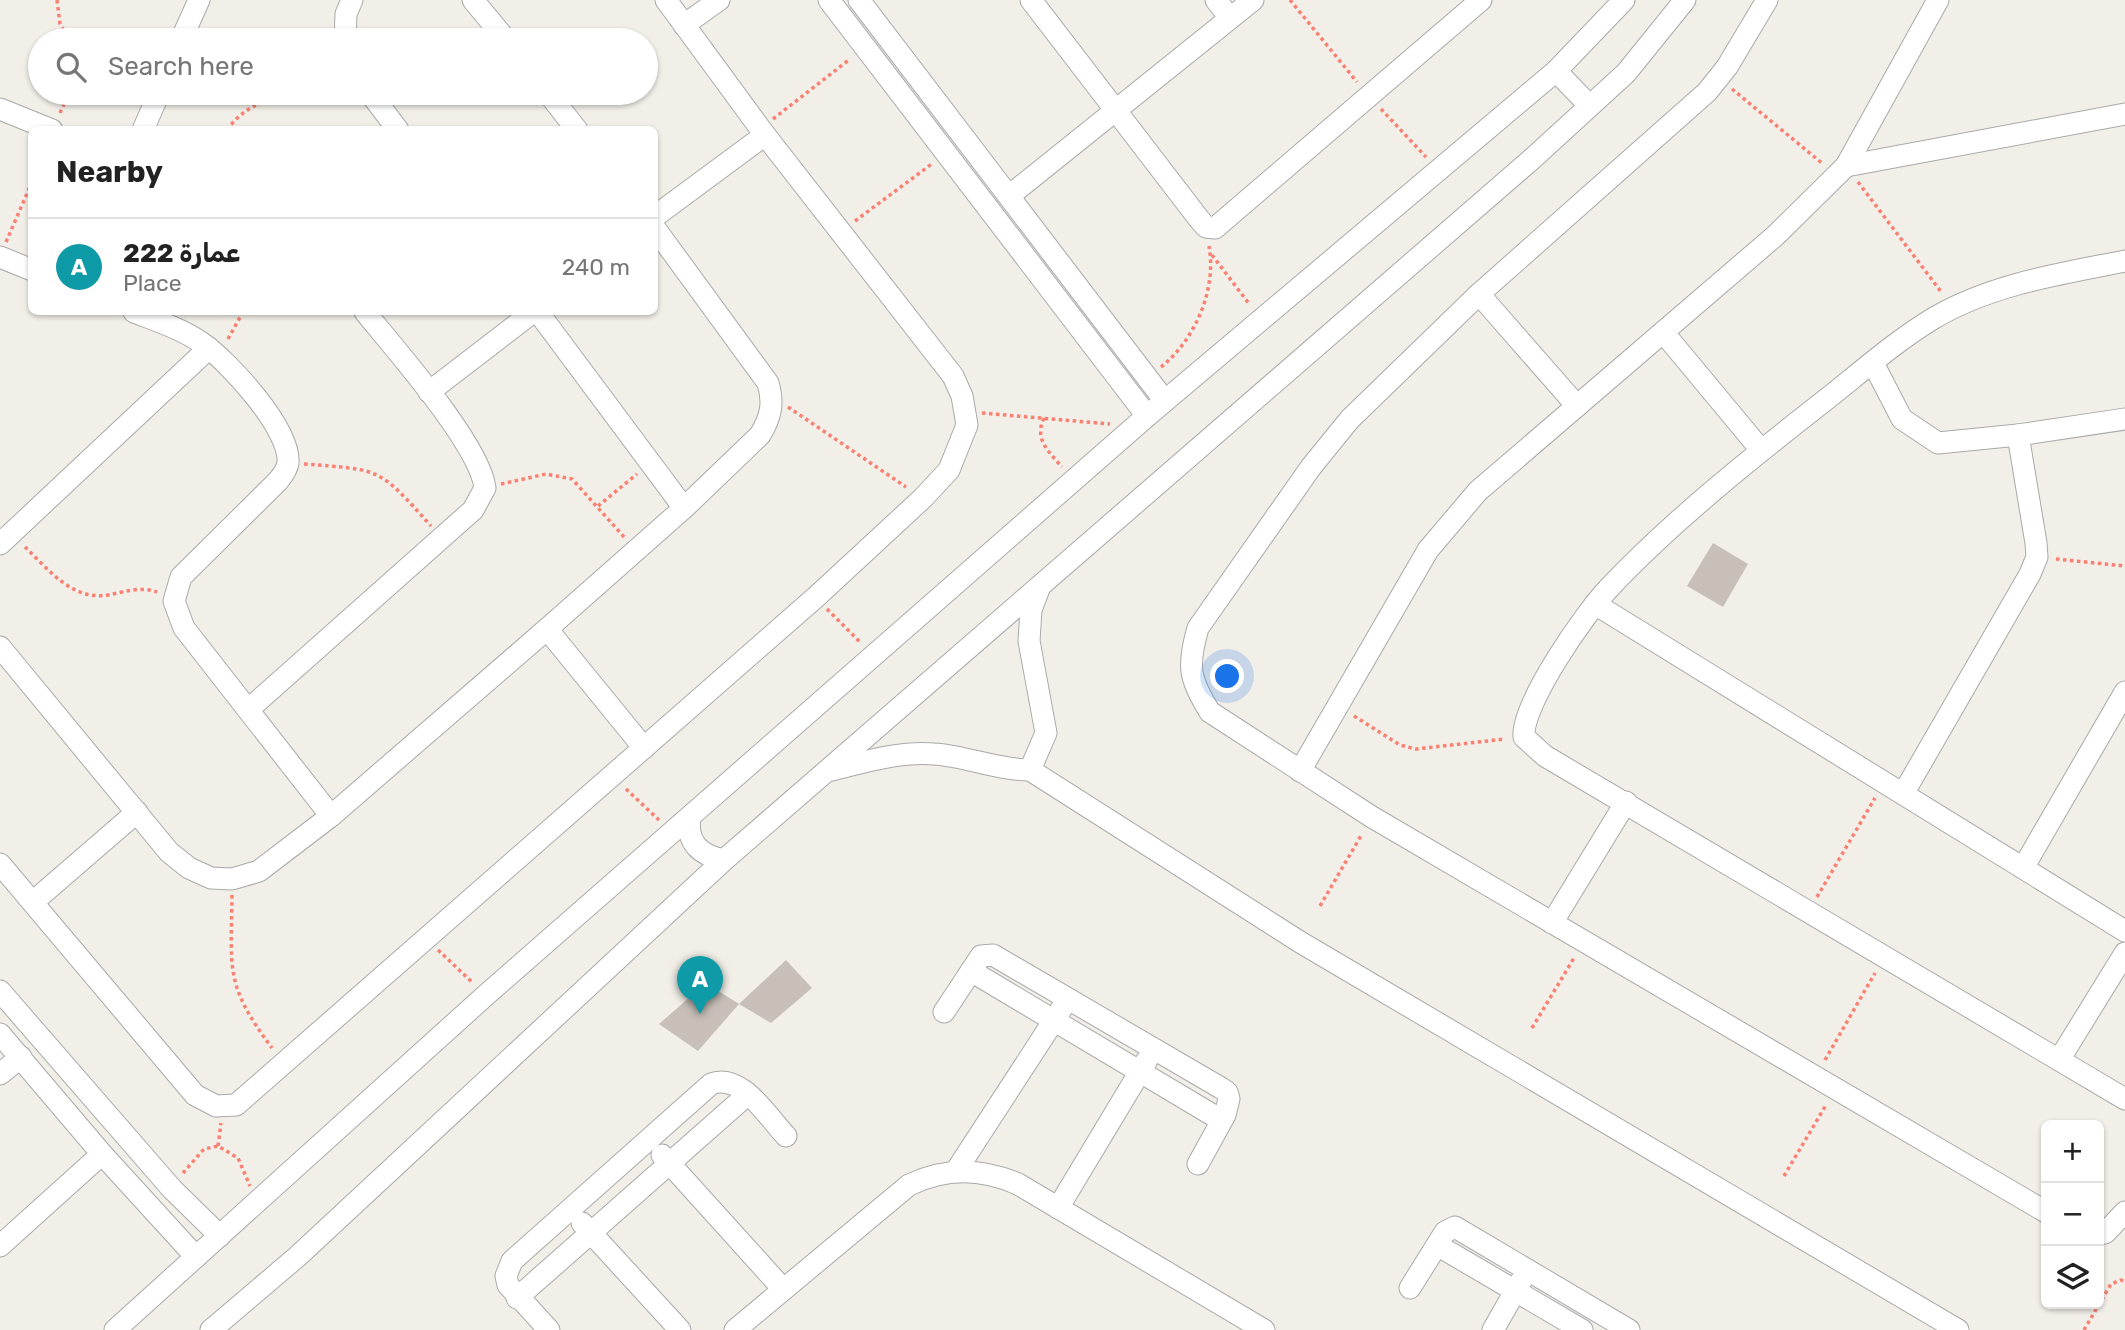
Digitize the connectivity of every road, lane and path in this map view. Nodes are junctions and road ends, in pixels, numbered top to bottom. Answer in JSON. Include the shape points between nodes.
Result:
{"nodes":[{"id":1,"x":57,"y":0,"type":"edge"},
{"id":2,"x":198,"y":0,"type":"edge"},
{"id":3,"x":352,"y":0,"type":"edge"},
{"id":4,"x":474,"y":0,"type":"edge"},
{"id":5,"x":666,"y":0,"type":"edge"},
{"id":6,"x":719,"y":0,"type":"edge"},
{"id":7,"x":829,"y":0,"type":"edge"},
{"id":8,"x":859,"y":0,"type":"edge"},
{"id":9,"x":1031,"y":0,"type":"edge"},
{"id":10,"x":1216,"y":0,"type":"edge"},
{"id":11,"x":1253,"y":0,"type":"edge"},
{"id":12,"x":1481,"y":0,"type":"edge"},
{"id":13,"x":1624,"y":0,"type":"edge"},
{"id":14,"x":1685,"y":0,"type":"edge"},
{"id":15,"x":1766,"y":0,"type":"edge"},
{"id":16,"x":1940,"y":0,"type":"edge"},
{"id":17,"x":1230,"y":18,"type":"junction"},
{"id":18,"x":684,"y":25,"type":"junction"},
{"id":19,"x":62,"y":28,"type":"edge"},
{"id":20,"x":186,"y":28,"type":"edge"},
{"id":21,"x":345,"y":28,"type":"edge"},
{"id":22,"x":496,"y":28,"type":"edge"},
{"id":23,"x":865,"y":48,"type":"junction"},
{"id":24,"x":1556,"y":71,"type":"junction"},
{"id":25,"x":917,"y":76,"type":"junction"},
{"id":26,"x":1719,"y":78,"type":"junction"},
{"id":27,"x":898,"y":91,"type":"junction"},
{"id":28,"x":1588,"y":104,"type":"junction"},
{"id":29,"x":63,"y":105,"type":"edge"},
{"id":30,"x":154,"y":105,"type":"edge"},
{"id":31,"x":253,"y":105,"type":"edge"},
{"id":32,"x":379,"y":105,"type":"edge"},
{"id":33,"x":557,"y":105,"type":"edge"},
{"id":34,"x":0,"y":109,"type":"edge"},
{"id":35,"x":1117,"y":110,"type":"junction"},
{"id":36,"x":2125,"y":114,"type":"edge"},
{"id":37,"x":55,"y":123,"type":"edge"},
{"id":38,"x":145,"y":126,"type":"edge"},
{"id":39,"x":230,"y":126,"type":"edge"},
{"id":40,"x":395,"y":126,"type":"edge"},
{"id":41,"x":574,"y":126,"type":"edge"},
{"id":42,"x":763,"y":132,"type":"junction"},
{"id":43,"x":946,"y":154,"type":"junction"},
{"id":44,"x":1841,"y":171,"type":"junction"},
{"id":45,"x":28,"y":192,"type":"edge"},
{"id":46,"x":1009,"y":197,"type":"junction"},
{"id":47,"x":658,"y":214,"type":"edge"},
{"id":48,"x":1206,"y":227,"type":"junction"},
{"id":49,"x":840,"y":231,"type":"junction"},
{"id":50,"x":658,"y":232,"type":"edge"},
{"id":51,"x":1210,"y":254,"type":"junction"},
{"id":52,"x":0,"y":257,"type":"edge"},
{"id":53,"x":2125,"y":261,"type":"edge"},
{"id":54,"x":28,"y":268,"type":"edge"},
{"id":55,"x":1479,"y":294,"type":"junction"},
{"id":56,"x":1954,"y":308,"type":"junction"},
{"id":57,"x":141,"y":315,"type":"edge"},
{"id":58,"x":241,"y":315,"type":"edge"},
{"id":59,"x":367,"y":315,"type":"edge"},
{"id":60,"x":532,"y":315,"type":"edge"},
{"id":61,"x":538,"y":315,"type":"edge"},
{"id":62,"x":1262,"y":321,"type":"junction"},
{"id":63,"x":1663,"y":332,"type":"junction"},
{"id":64,"x":214,"y":352,"type":"junction"},
{"id":65,"x":1873,"y":363,"type":"junction"},
{"id":66,"x":1148,"y":377,"type":"junction"},
{"id":67,"x":429,"y":392,"type":"junction"},
{"id":68,"x":772,"y":396,"type":"junction"},
{"id":69,"x":1165,"y":401,"type":"junction"},
{"id":70,"x":1577,"y":406,"type":"junction"},
{"id":71,"x":966,"y":411,"type":"junction"},
{"id":72,"x":1044,"y":418,"type":"junction"},
{"id":73,"x":2125,"y":419,"type":"edge"},
{"id":74,"x":1141,"y":422,"type":"junction"},
{"id":75,"x":2018,"y":435,"type":"junction"},
{"id":76,"x":1761,"y":450,"type":"junction"},
{"id":77,"x":650,"y":462,"type":"junction"},
{"id":78,"x":288,"y":463,"type":"junction"},
{"id":79,"x":1073,"y":481,"type":"junction"},
{"id":80,"x":485,"y":488,"type":"junction"},
{"id":81,"x":923,"y":498,"type":"junction"},
{"id":82,"x":598,"y":506,"type":"junction"},
{"id":83,"x":684,"y":508,"type":"junction"},
{"id":84,"x":442,"y":538,"type":"junction"},
{"id":85,"x":5,"y":539,"type":"edge"},
{"id":86,"x":637,"y":551,"type":"junction"},
{"id":87,"x":2037,"y":557,"type":"junction"},
{"id":88,"x":2125,"y":566,"type":"edge"},
{"id":89,"x":1041,"y":583,"type":"junction"},
{"id":90,"x":816,"y":597,"type":"junction"},
{"id":91,"x":174,"y":601,"type":"junction"},
{"id":92,"x":1595,"y":604,"type":"junction"},
{"id":93,"x":547,"y":629,"type":"junction"},
{"id":94,"x":0,"y":647,"type":"edge"},
{"id":95,"x":874,"y":656,"type":"junction"},
{"id":96,"x":2125,"y":692,"type":"edge"},
{"id":97,"x":1338,"y":706,"type":"junction"},
{"id":98,"x":249,"y":709,"type":"junction"},
{"id":99,"x":1524,"y":737,"type":"junction"},
{"id":100,"x":644,"y":748,"type":"junction"},
{"id":101,"x":1030,"y":770,"type":"junction"},
{"id":102,"x":1300,"y":771,"type":"junction"},
{"id":103,"x":827,"y":772,"type":"junction"},
{"id":104,"x":612,"y":775,"type":"junction"},
{"id":105,"x":1894,"y":788,"type":"junction"},
{"id":106,"x":1626,"y":802,"type":"junction"},
{"id":107,"x":137,"y":812,"type":"junction"},
{"id":108,"x":331,"y":816,"type":"junction"},
{"id":109,"x":690,"y":817,"type":"junction"},
{"id":110,"x":1372,"y":817,"type":"junction"},
{"id":111,"x":672,"y":833,"type":"junction"},
{"id":112,"x":724,"y":860,"type":"junction"},
{"id":113,"x":0,"y":864,"type":"edge"},
{"id":114,"x":2023,"y":867,"type":"junction"},
{"id":115,"x":232,"y":879,"type":"junction"},
{"id":116,"x":33,"y":902,"type":"junction"},
{"id":117,"x":1320,"y":906,"type":"dead end"},
{"id":118,"x":1808,"y":911,"type":"junction"},
{"id":119,"x":1552,"y":923,"type":"junction"},
{"id":120,"x":2125,"y":931,"type":"edge"},
{"id":121,"x":426,"y":939,"type":"junction"},
{"id":122,"x":1584,"y":941,"type":"junction"},
{"id":123,"x":2125,"y":953,"type":"edge"},
{"id":124,"x":1885,"y":956,"type":"junction"},
{"id":125,"x":971,"y":971,"type":"junction"},
{"id":126,"x":0,"y":991,"type":"edge"},
{"id":127,"x":486,"y":995,"type":"junction"},
{"id":128,"x":1068,"y":999,"type":"junction"},
{"id":129,"x":944,"y":1012,"type":"dead end"},
{"id":130,"x":1054,"y":1021,"type":"junction"},
{"id":131,"x":1532,"y":1028,"type":"dead end"},
{"id":132,"x":0,"y":1034,"type":"edge"},
{"id":133,"x":1154,"y":1048,"type":"junction"},
{"id":134,"x":20,"y":1057,"type":"junction"},
{"id":135,"x":2059,"y":1060,"type":"junction"},
{"id":136,"x":284,"y":1064,"type":"junction"},
{"id":137,"x":1140,"y":1072,"type":"junction"},
{"id":138,"x":0,"y":1074,"type":"edge"},
{"id":139,"x":1815,"y":1077,"type":"junction"},
{"id":140,"x":1836,"y":1089,"type":"junction"},
{"id":141,"x":747,"y":1095,"type":"junction"},
{"id":142,"x":2125,"y":1099,"type":"edge"},
{"id":143,"x":1221,"y":1120,"type":"junction"},
{"id":144,"x":786,"y":1136,"type":"dead end"},
{"id":145,"x":648,"y":1140,"type":"junction"},
{"id":146,"x":102,"y":1154,"type":"junction"},
{"id":147,"x":193,"y":1159,"type":"dead end"},
{"id":148,"x":669,"y":1164,"type":"junction"},
{"id":149,"x":1198,"y":1164,"type":"dead end"},
{"id":150,"x":242,"y":1168,"type":"dead end"},
{"id":151,"x":956,"y":1171,"type":"junction"},
{"id":152,"x":1784,"y":1176,"type":"dead end"},
{"id":153,"x":1058,"y":1208,"type":"junction"},
{"id":154,"x":2041,"y":1209,"type":"edge"},
{"id":155,"x":571,"y":1211,"type":"junction"},
{"id":156,"x":2125,"y":1212,"type":"edge"},
{"id":157,"x":591,"y":1233,"type":"junction"},
{"id":158,"x":2104,"y":1233,"type":"edge"},
{"id":159,"x":220,"y":1236,"type":"junction"},
{"id":160,"x":1437,"y":1245,"type":"junction"},
{"id":161,"x":0,"y":1246,"type":"edge"},
{"id":162,"x":196,"y":1257,"type":"junction"},
{"id":163,"x":1527,"y":1270,"type":"junction"},
{"id":164,"x":2125,"y":1282,"type":"edge"},
{"id":165,"x":1410,"y":1288,"type":"dead end"},
{"id":166,"x":783,"y":1289,"type":"junction"},
{"id":167,"x":1515,"y":1291,"type":"junction"},
{"id":168,"x":517,"y":1298,"type":"junction"},
{"id":169,"x":1616,"y":1327,"type":"edge"},
{"id":170,"x":115,"y":1330,"type":"edge"},
{"id":171,"x":211,"y":1330,"type":"edge"},
{"id":172,"x":549,"y":1330,"type":"edge"},
{"id":173,"x":680,"y":1330,"type":"edge"},
{"id":174,"x":735,"y":1330,"type":"edge"},
{"id":175,"x":1264,"y":1330,"type":"edge"},
{"id":176,"x":1493,"y":1330,"type":"edge"},
{"id":177,"x":1582,"y":1330,"type":"edge"},
{"id":178,"x":1958,"y":1330,"type":"edge"},
{"id":179,"x":2084,"y":1330,"type":"edge"}],
"edges":[{"from":1,"to":19,"type":"path"},
{"from":2,"to":20,"type":"street"},
{"from":3,"to":21,"type":"street"},
{"from":4,"to":22,"type":"street"},
{"from":5,"to":18,"type":"street"},
{"from":6,"to":18,"type":"street"},
{"from":7,"to":23,"type":"street"},
{"from":8,"to":25,"type":"street"},
{"from":9,"to":35,"type":"street"},
{"from":10,"to":17,"type":"street"},
{"from":11,"to":17,"type":"street"},
{"from":12,"to":48,"type":"street","via":[[1224,224]]},
{"from":13,"to":24,"type":"street"},
{"from":14,"to":28,"type":"street","via":[[1626,73]]},
{"from":15,"to":26,"type":"street"},
{"from":16,"to":44,"type":"street"},
{"from":17,"to":35,"type":"street"},
{"from":18,"to":42,"type":"street"},
{"from":23,"to":27,"type":"street"},
{"from":23,"to":42,"type":"path"},
{"from":24,"to":28,"type":"street"},
{"from":24,"to":62,"type":"street"},
{"from":25,"to":27,"type":"street"},
{"from":25,"to":46,"type":"street"},
{"from":26,"to":44,"type":"path"},
{"from":26,"to":55,"type":"street"},
{"from":27,"to":43,"type":"street"},
{"from":28,"to":89,"type":"street","via":[[1345,323]]},
{"from":29,"to":37,"type":"path"},
{"from":30,"to":38,"type":"street"},
{"from":31,"to":39,"type":"path"},
{"from":32,"to":40,"type":"street"},
{"from":33,"to":41,"type":"street"},
{"from":34,"to":37,"type":"street"},
{"from":35,"to":46,"type":"street"},
{"from":35,"to":48,"type":"street"},
{"from":36,"to":44,"type":"street"},
{"from":42,"to":47,"type":"street"},
{"from":42,"to":49,"type":"street"},
{"from":43,"to":49,"type":"path"},
{"from":43,"to":74,"type":"street"},
{"from":44,"to":56,"type":"path"},
{"from":44,"to":63,"type":"street","via":[[1775,236]]},
{"from":45,"to":52,"type":"path"},
{"from":46,"to":66,"type":"street"},
{"from":48,"to":51,"type":"path"},
{"from":49,"to":71,"type":"street","via":[[941,358]]},
{"from":50,"to":68,"type":"street","via":[[768,383]]},
{"from":51,"to":62,"type":"path"},
{"from":51,"to":66,"type":"path","via":[[1210,278],[1196,324],[1183,345]]},
{"from":52,"to":54,"type":"street"},
{"from":53,"to":56,"type":"street","via":[[2022,282]]},
{"from":55,"to":70,"type":"street"},
{"from":55,"to":102,"type":"street","via":[[1332,439],[1198,628],[1189,657],[1194,687],[1210,712]]},
{"from":56,"to":65,"type":"street"},
{"from":57,"to":64,"type":"street","via":[[188,334]]},
{"from":58,"to":64,"type":"path"},
{"from":59,"to":67,"type":"street"},
{"from":60,"to":67,"type":"street"},
{"from":61,"to":77,"type":"street"},
{"from":62,"to":69,"type":"street"},
{"from":63,"to":70,"type":"street"},
{"from":63,"to":76,"type":"street"},
{"from":64,"to":78,"type":"street","via":[[280,432]]},
{"from":64,"to":85,"type":"street"},
{"from":65,"to":75,"type":"street","via":[[1902,419],[1938,443]]},
{"from":65,"to":76,"type":"street"},
{"from":66,"to":69,"type":"street"},
{"from":67,"to":80,"type":"street","via":[[478,463]]},
{"from":68,"to":81,"type":"path"},
{"from":68,"to":83,"type":"street","via":[[760,435]]},
{"from":69,"to":74,"type":"street"},
{"from":70,"to":97,"type":"street","via":[[1478,491],[1451,521],[1428,550]]},
{"from":71,"to":72,"type":"path"},
{"from":71,"to":81,"type":"street","via":[[960,450]]},
{"from":72,"to":74,"type":"path"},
{"from":72,"to":79,"type":"path","via":[[1040,439]]},
{"from":73,"to":75,"type":"street"},
{"from":74,"to":79,"type":"street"},
{"from":75,"to":87,"type":"street"},
{"from":76,"to":92,"type":"street"},
{"from":77,"to":82,"type":"path"},
{"from":77,"to":83,"type":"street"},
{"from":78,"to":84,"type":"path","via":[[361,468],[383,475]]},
{"from":78,"to":91,"type":"street","via":[[278,481],[181,577]]},
{"from":79,"to":95,"type":"street"},
{"from":80,"to":82,"type":"path","via":[[559,474],[572,479]]},
{"from":80,"to":84,"type":"street","via":[[473,510]]},
{"from":81,"to":90,"type":"street"},
{"from":82,"to":86,"type":"path"},
{"from":83,"to":86,"type":"street"},
{"from":84,"to":98,"type":"street"},
{"from":85,"to":91,"type":"path","via":[[84,594],[154,590]]},
{"from":86,"to":93,"type":"street"},
{"from":87,"to":88,"type":"path"},
{"from":87,"to":105,"type":"street"},
{"from":89,"to":101,"type":"street","via":[[1031,610],[1029,641],[1046,733]]},
{"from":89,"to":103,"type":"street"},
{"from":90,"to":95,"type":"path"},
{"from":90,"to":100,"type":"street"},
{"from":91,"to":98,"type":"street","via":[[184,628]]},
{"from":92,"to":99,"type":"street","via":[[1528,708]]},
{"from":92,"to":105,"type":"street"},
{"from":93,"to":100,"type":"street"},
{"from":93,"to":108,"type":"street"},
{"from":94,"to":107,"type":"street"},
{"from":95,"to":109,"type":"street"},
{"from":96,"to":114,"type":"street"},
{"from":97,"to":99,"type":"path","via":[[1400,745],[1416,749]]},
{"from":97,"to":102,"type":"street"},
{"from":98,"to":108,"type":"street"},
{"from":99,"to":106,"type":"street","via":[[1545,756]]},
{"from":100,"to":104,"type":"street"},
{"from":101,"to":103,"type":"street","via":[[1007,770],[933,754],[879,758]]},
{"from":101,"to":178,"type":"street","via":[[1300,942]]},
{"from":102,"to":110,"type":"street"},
{"from":103,"to":112,"type":"street"},
{"from":104,"to":111,"type":"path"},
{"from":104,"to":121,"type":"street"},
{"from":105,"to":114,"type":"street"},
{"from":105,"to":118,"type":"path"},
{"from":106,"to":118,"type":"street"},
{"from":106,"to":119,"type":"street"},
{"from":107,"to":115,"type":"street","via":[[169,852],[189,867],[211,878]]},
{"from":107,"to":116,"type":"street"},
{"from":108,"to":115,"type":"street","via":[[259,871]]},
{"from":109,"to":111,"type":"street"},
{"from":109,"to":112,"type":"street","via":[[688,829],[698,850]]},
{"from":110,"to":117,"type":"path"},
{"from":110,"to":119,"type":"street"},
{"from":111,"to":127,"type":"street"},
{"from":112,"to":171,"type":"street","via":[[298,1256]]},
{"from":113,"to":116,"type":"street"},
{"from":114,"to":120,"type":"street"},
{"from":115,"to":136,"type":"path","via":[[234,986],[250,1018]]},
{"from":116,"to":136,"type":"street","via":[[195,1095],[216,1106],[236,1105]]},
{"from":118,"to":124,"type":"street"},
{"from":119,"to":122,"type":"street"},
{"from":121,"to":127,"type":"path"},
{"from":121,"to":136,"type":"street"},
{"from":122,"to":131,"type":"path"},
{"from":122,"to":139,"type":"street"},
{"from":123,"to":135,"type":"street"},
{"from":124,"to":135,"type":"street"},
{"from":124,"to":139,"type":"path"},
{"from":125,"to":128,"type":"street","via":[[981,956],[988,954]]},
{"from":125,"to":129,"type":"street"},
{"from":125,"to":130,"type":"street"},
{"from":126,"to":159,"type":"street","via":[[172,1189]]},
{"from":127,"to":159,"type":"street"},
{"from":128,"to":130,"type":"street"},
{"from":128,"to":133,"type":"street"},
{"from":130,"to":137,"type":"street"},
{"from":130,"to":151,"type":"street"},
{"from":132,"to":134,"type":"street"},
{"from":133,"to":137,"type":"street"},
{"from":133,"to":143,"type":"street","via":[[1227,1093]]},
{"from":134,"to":138,"type":"street"},
{"from":134,"to":146,"type":"street"},
{"from":135,"to":142,"type":"street"},
{"from":137,"to":143,"type":"street"},
{"from":137,"to":153,"type":"street"},
{"from":139,"to":140,"type":"street"},
{"from":140,"to":152,"type":"path"},
{"from":140,"to":154,"type":"street"},
{"from":141,"to":144,"type":"street"},
{"from":141,"to":145,"type":"street","via":[[734,1082],[711,1084]]},
{"from":141,"to":148,"type":"street"},
{"from":143,"to":149,"type":"street"},
{"from":145,"to":148,"type":"street"},
{"from":145,"to":155,"type":"street"},
{"from":146,"to":161,"type":"street"},
{"from":146,"to":162,"type":"street"},
{"from":147,"to":150,"type":"path","via":[[204,1149],[219,1146],[238,1158]]},
{"from":148,"to":157,"type":"street"},
{"from":148,"to":166,"type":"street"},
{"from":151,"to":153,"type":"street","via":[[1003,1178]]},
{"from":151,"to":166,"type":"street","via":[[909,1185]]},
{"from":153,"to":175,"type":"street"},
{"from":155,"to":157,"type":"street"},
{"from":155,"to":168,"type":"street","via":[[512,1261],[506,1276]]},
{"from":156,"to":158,"type":"street"},
{"from":157,"to":168,"type":"street"},
{"from":157,"to":173,"type":"street"},
{"from":159,"to":162,"type":"street"},
{"from":160,"to":163,"type":"street","via":[[1449,1228],[1460,1228]]},
{"from":160,"to":165,"type":"street"},
{"from":160,"to":167,"type":"street"},
{"from":162,"to":170,"type":"street"},
{"from":163,"to":167,"type":"street"},
{"from":163,"to":169,"type":"street"},
{"from":164,"to":179,"type":"path","via":[[2110,1284]]},
{"from":166,"to":174,"type":"street"},
{"from":167,"to":176,"type":"street"},
{"from":167,"to":177,"type":"street"},
{"from":168,"to":172,"type":"street"}]}
